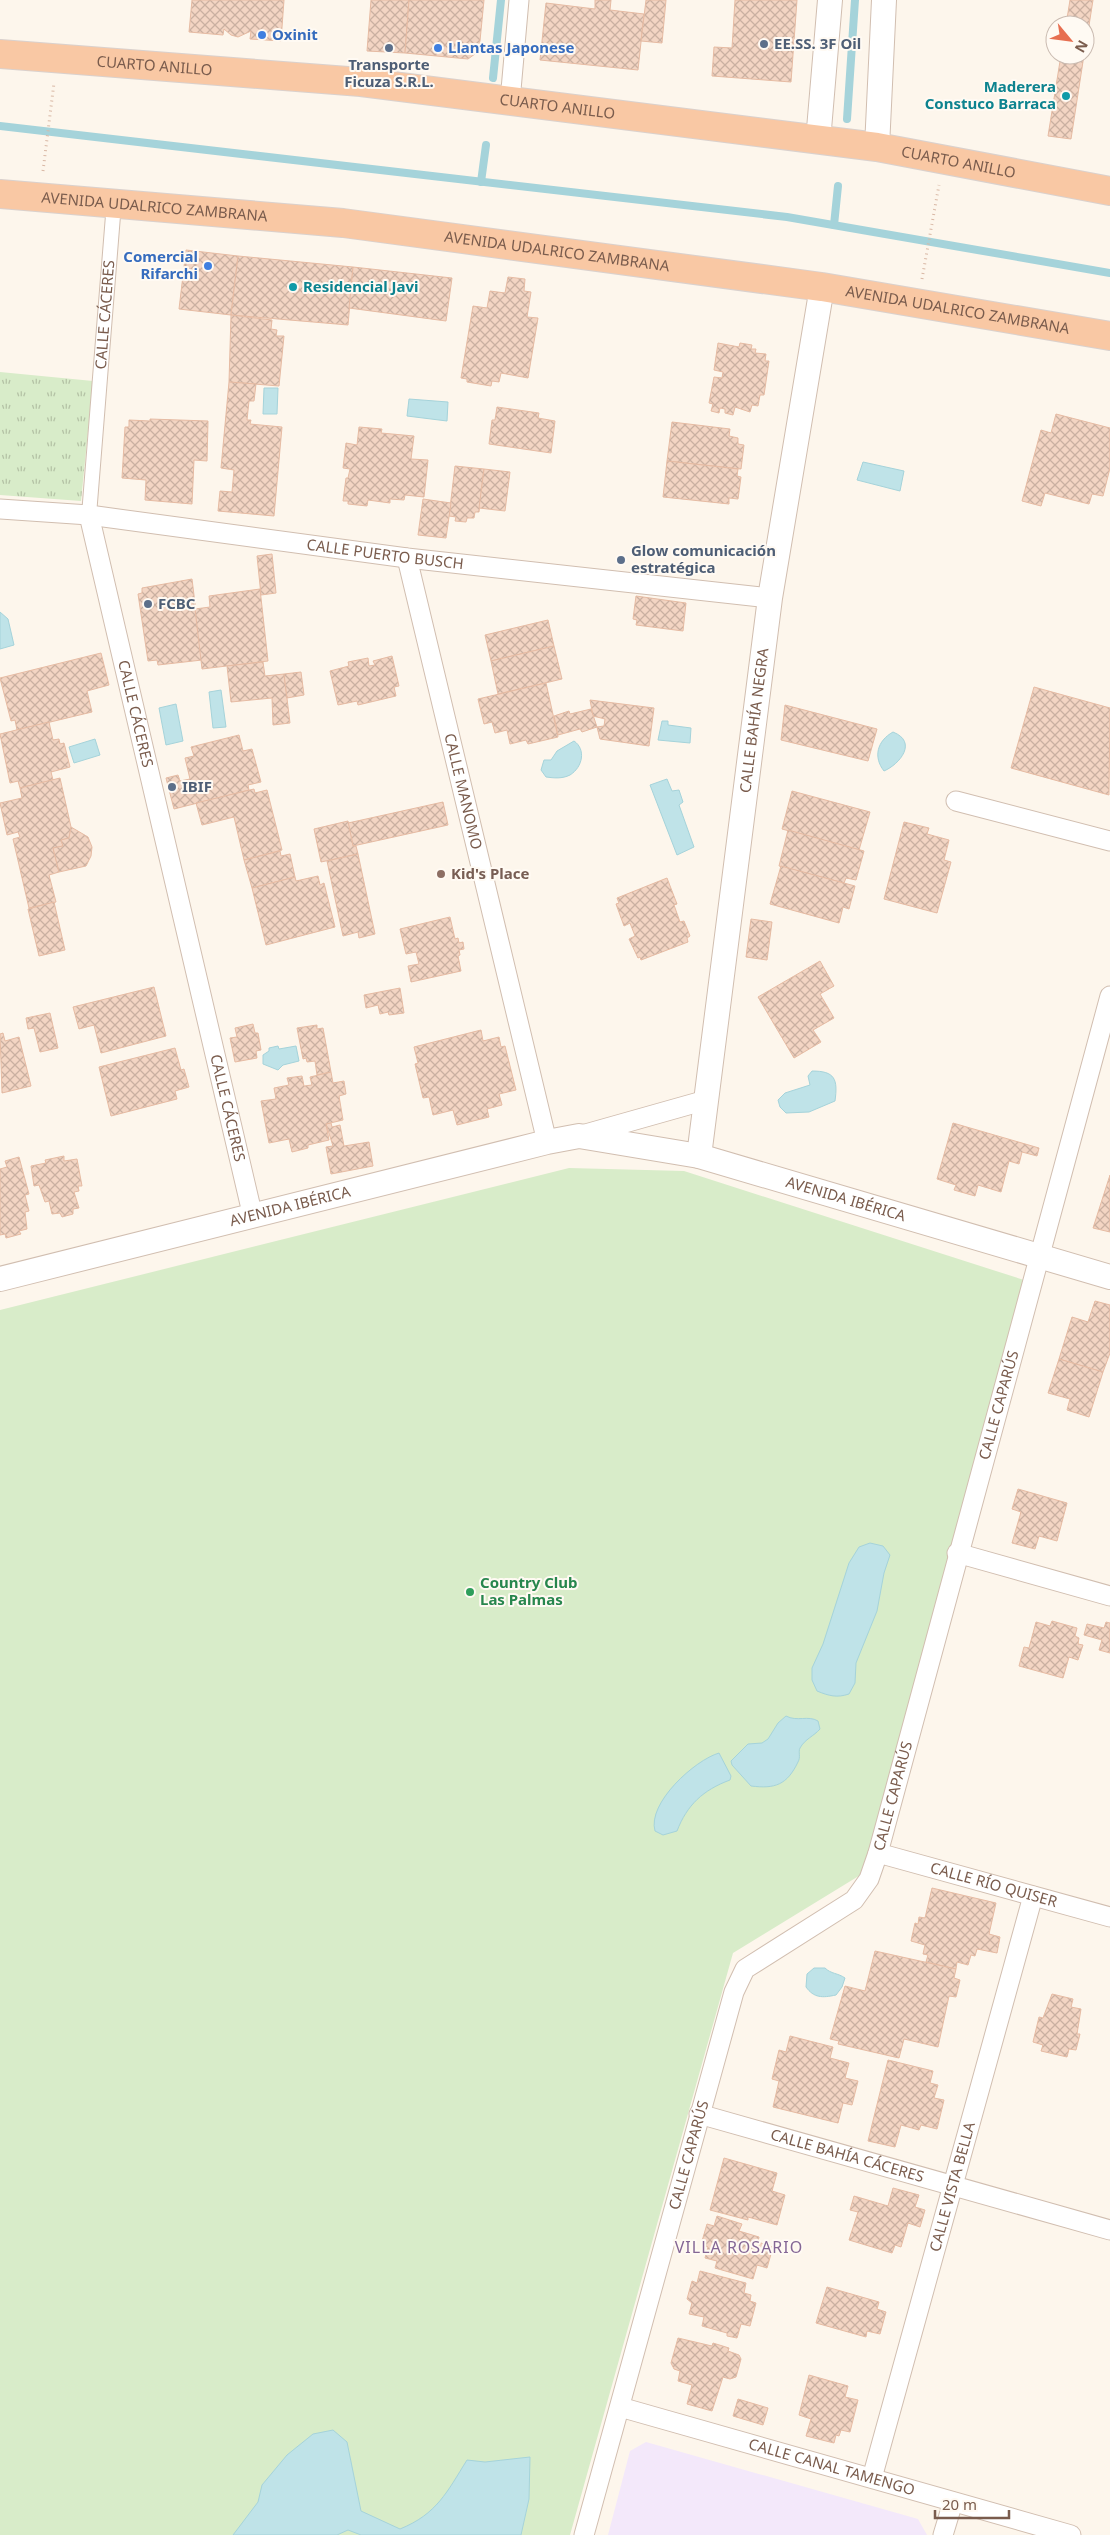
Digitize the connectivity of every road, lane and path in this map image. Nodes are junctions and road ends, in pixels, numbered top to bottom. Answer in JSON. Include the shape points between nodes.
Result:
{"nodes":[{"id":1,"x":519,"y":0,"type":"edge"},
{"id":2,"x":830,"y":0,"type":"edge"},
{"id":3,"x":884,"y":0,"type":"edge"},
{"id":4,"x":0,"y":54,"type":"edge"},
{"id":5,"x":54,"y":89,"type":"dead end"},
{"id":6,"x":510,"y":101,"type":"junction"},
{"id":7,"x":818,"y":141,"type":"junction"},
{"id":8,"x":878,"y":147,"type":"junction"},
{"id":9,"x":43,"y":171,"type":"dead end"},
{"id":10,"x":1110,"y":191,"type":"edge"},
{"id":11,"x":0,"y":194,"type":"edge"},
{"id":12,"x":936,"y":202,"type":"dead end"},
{"id":13,"x":114,"y":203,"type":"junction"},
{"id":14,"x":925,"y":261,"type":"dead end"},
{"id":15,"x":822,"y":287,"type":"junction"},
{"id":16,"x":1110,"y":336,"type":"edge"},
{"id":17,"x":0,"y":509,"type":"edge"},
{"id":18,"x":89,"y":515,"type":"junction"},
{"id":19,"x":407,"y":558,"type":"junction"},
{"id":20,"x":770,"y":598,"type":"junction"},
{"id":21,"x":956,"y":801,"type":"dead end"},
{"id":22,"x":1110,"y":841,"type":"edge"},
{"id":23,"x":1110,"y":996,"type":"edge"},
{"id":24,"x":706,"y":1100,"type":"junction"},
{"id":25,"x":579,"y":1136,"type":"junction"},
{"id":26,"x":547,"y":1142,"type":"junction"},
{"id":27,"x":699,"y":1156,"type":"junction"},
{"id":28,"x":253,"y":1217,"type":"junction"},
{"id":29,"x":1040,"y":1258,"type":"junction"},
{"id":30,"x":1110,"y":1277,"type":"edge"},
{"id":31,"x":0,"y":1279,"type":"edge"},
{"id":32,"x":957,"y":1553,"type":"junction"},
{"id":33,"x":1110,"y":1596,"type":"edge"},
{"id":34,"x":878,"y":1853,"type":"junction"},
{"id":35,"x":1033,"y":1896,"type":"junction"},
{"id":36,"x":1110,"y":1917,"type":"edge"},
{"id":37,"x":699,"y":2114,"type":"junction"},
{"id":38,"x":952,"y":2186,"type":"junction"},
{"id":39,"x":1110,"y":2230,"type":"edge"},
{"id":40,"x":620,"y":2407,"type":"junction"},
{"id":41,"x":872,"y":2478,"type":"junction"},
{"id":42,"x":954,"y":2502,"type":"junction"},
{"id":43,"x":584,"y":2535,"type":"edge"},
{"id":44,"x":943,"y":2535,"type":"edge"},
{"id":45,"x":1071,"y":2535,"type":"edge"}],
"edges":[{"from":1,"to":6,"type":"street"},
{"from":2,"to":7,"type":"street"},
{"from":3,"to":8,"type":"street"},
{"from":4,"to":6,"type":"highway","name":"CUARTO ANILLO","via":[[361,82]]},
{"from":5,"to":9,"type":"path"},
{"from":6,"to":7,"type":"highway","name":"CUARTO ANILLO"},
{"from":7,"to":8,"type":"highway","name":"CUARTO ANILLO"},
{"from":8,"to":10,"type":"highway","name":"CUARTO ANILLO"},
{"from":11,"to":13,"type":"highway","name":"AVENIDA UDALRICO ZAMBRANA"},
{"from":12,"to":14,"type":"path"},
{"from":13,"to":15,"type":"highway","name":"AVENIDA UDALRICO ZAMBRANA","via":[[343,223]]},
{"from":13,"to":18,"type":"street","name":"CALLE CÁCERES"},
{"from":15,"to":16,"type":"highway","name":"AVENIDA UDALRICO ZAMBRANA"},
{"from":15,"to":20,"type":"street","name":"CALLE BAHÍA NEGRA"},
{"from":17,"to":18,"type":"street","name":"CALLE PUERTO BUSCH"},
{"from":18,"to":19,"type":"street","name":"CALLE PUERTO BUSCH"},
{"from":18,"to":28,"type":"street","name":"CALLE CÁCERES"},
{"from":19,"to":20,"type":"street","name":"CALLE PUERTO BUSCH"},
{"from":19,"to":26,"type":"street","name":"CALLE MANOMO"},
{"from":20,"to":24,"type":"street","name":"CALLE BAHÍA NEGRA"},
{"from":21,"to":22,"type":"street"},
{"from":23,"to":29,"type":"street","name":"CALLE CAPARÚS"},
{"from":24,"to":25,"type":"street","name":"AVENIDA IBÉRICA"},
{"from":24,"to":27,"type":"street","name":"CALLE BAHÍA NEGRA"},
{"from":25,"to":26,"type":"street","name":"AVENIDA IBÉRICA"},
{"from":25,"to":27,"type":"street","name":"AVENIDA IBÉRICA"},
{"from":26,"to":28,"type":"street","name":"AVENIDA IBÉRICA"},
{"from":27,"to":29,"type":"street","name":"AVENIDA IBÉRICA"},
{"from":28,"to":31,"type":"street","name":"AVENIDA IBÉRICA"},
{"from":29,"to":30,"type":"street","name":"AVENIDA IBÉRICA"},
{"from":29,"to":32,"type":"street","name":"CALLE CAPARÚS"},
{"from":32,"to":33,"type":"street"},
{"from":32,"to":34,"type":"street","name":"CALLE CAPARÚS"},
{"from":34,"to":35,"type":"street","name":"CALLE RÍO QUISER"},
{"from":34,"to":37,"type":"street","name":"CALLE CAPARÚS","via":[[869,1879],[854,1900],[746,1968],[734,1992]]},
{"from":35,"to":36,"type":"street","name":"CALLE RÍO QUISER"},
{"from":35,"to":38,"type":"street","name":"CALLE VISTA BELLA"},
{"from":37,"to":38,"type":"street","name":"CALLE BAHÍA CÁCERES"},
{"from":37,"to":40,"type":"street","name":"CALLE CAPARÚS"},
{"from":38,"to":39,"type":"street","name":"CALLE BAHÍA CÁCERES"},
{"from":38,"to":41,"type":"street","name":"CALLE VISTA BELLA"},
{"from":40,"to":41,"type":"street","name":"CALLE CANAL TAMENGO"},
{"from":40,"to":43,"type":"street","name":"CALLE CAPARÚS"},
{"from":41,"to":42,"type":"street","name":"CALLE CANAL TAMENGO"},
{"from":42,"to":44,"type":"street"},
{"from":42,"to":45,"type":"street","name":"CALLE CANAL TAMENGO"}]}
